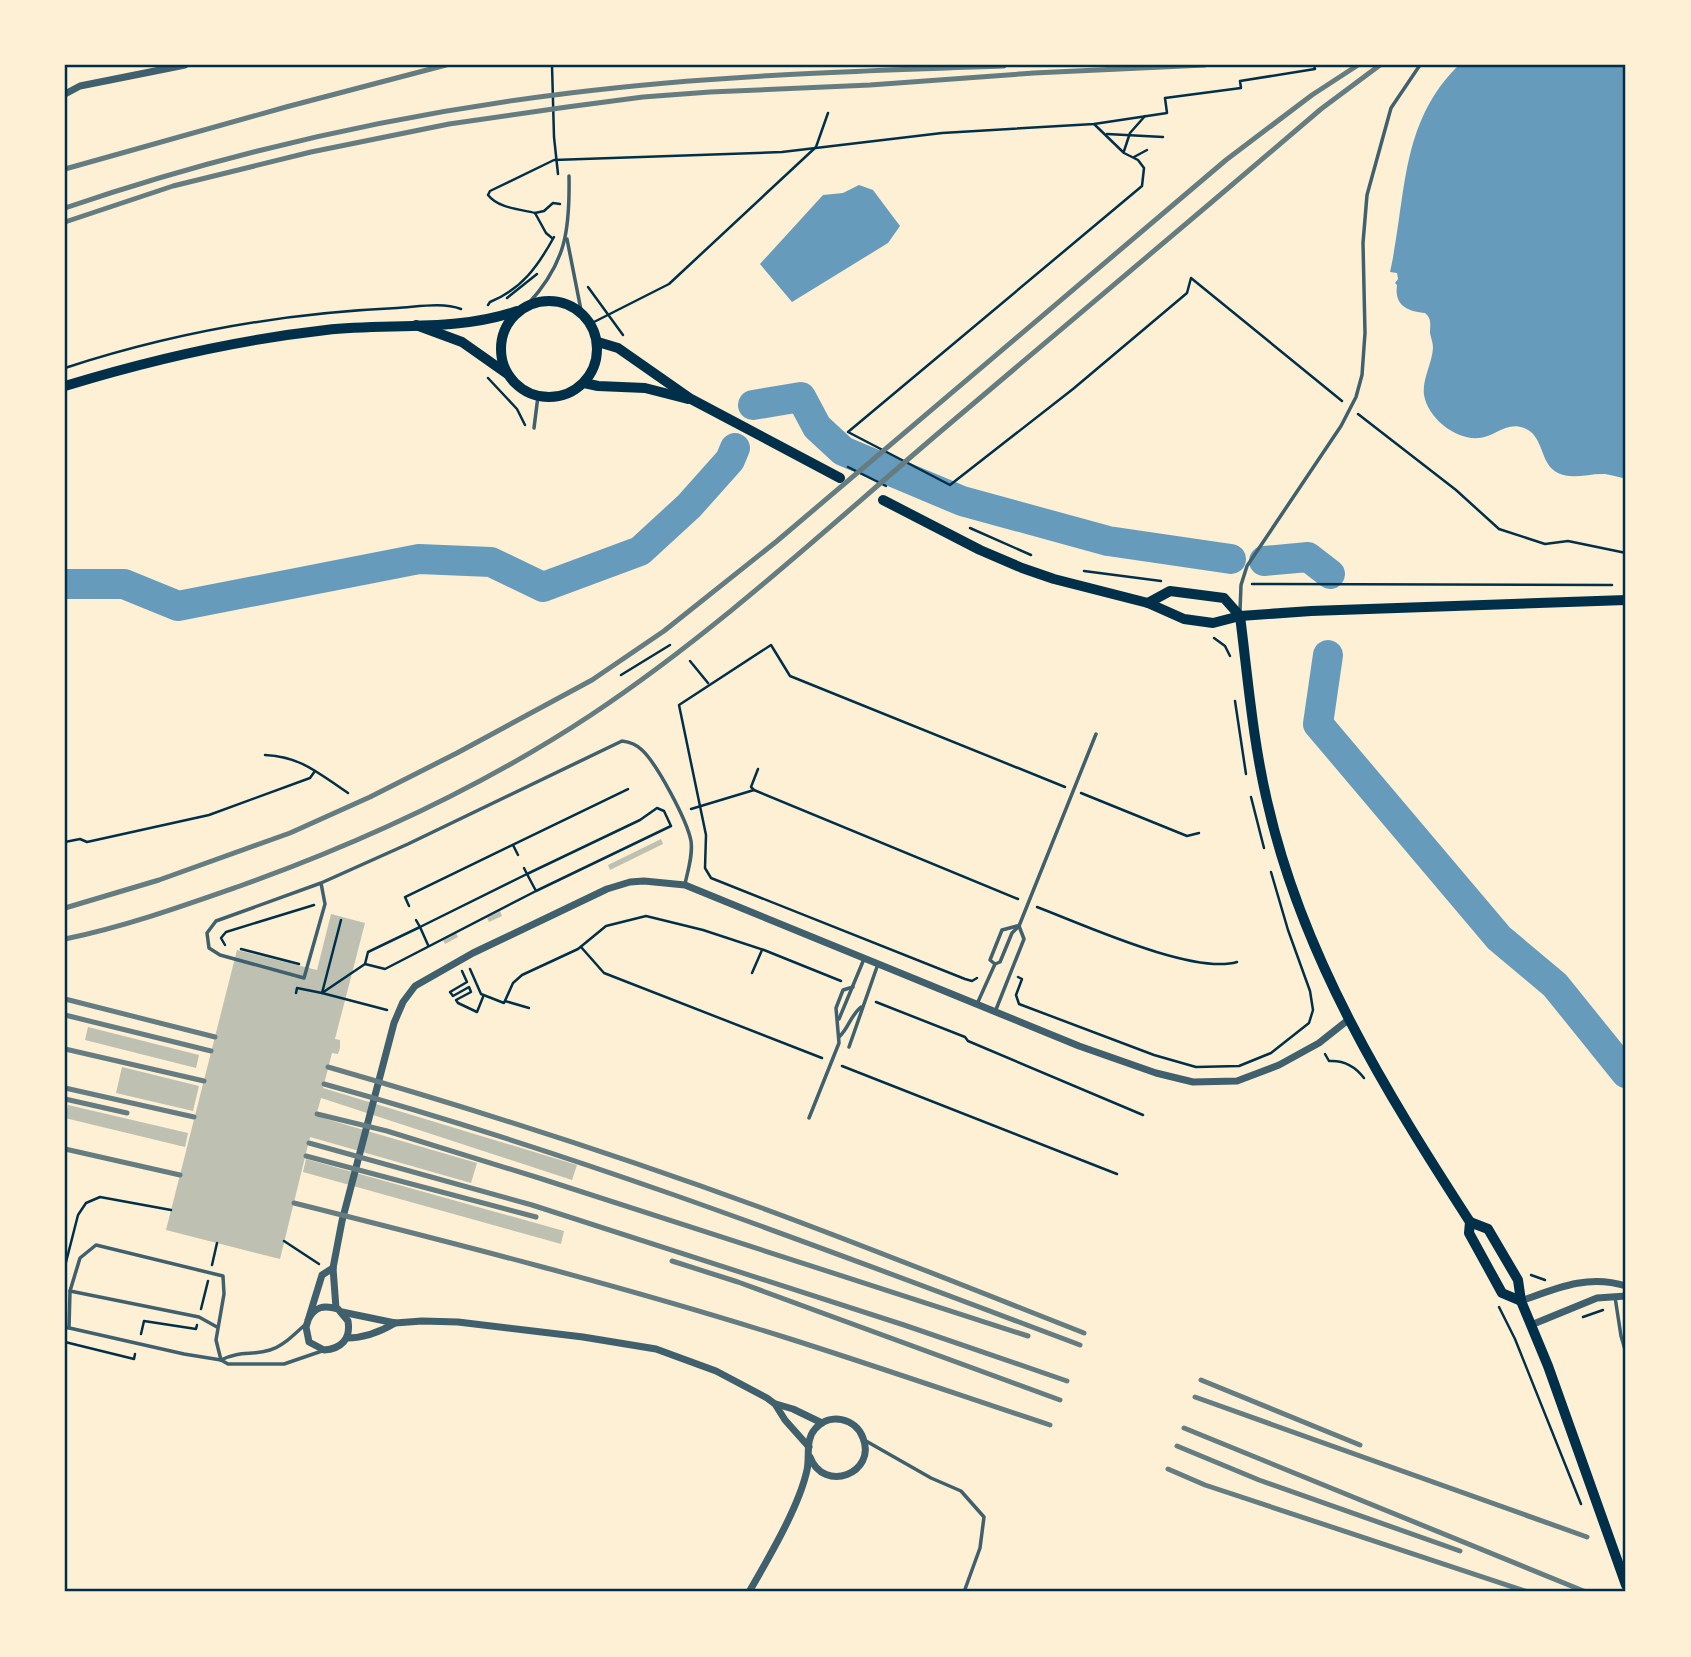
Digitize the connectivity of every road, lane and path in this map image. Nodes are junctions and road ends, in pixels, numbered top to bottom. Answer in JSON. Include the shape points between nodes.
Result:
{"nodes":[{"id":1,"x":185,"y":65,"type":"edge"},
{"id":2,"x":552,"y":65,"type":"edge"},
{"id":3,"x":1314,"y":65,"type":"edge"},
{"id":4,"x":1420,"y":65,"type":"edge"},
{"id":5,"x":65,"y":94,"type":"edge"},
{"id":6,"x":828,"y":113,"type":"dead end"},
{"id":7,"x":1145,"y":116,"type":"junction"},
{"id":8,"x":1094,"y":124,"type":"junction"},
{"id":9,"x":1105,"y":134,"type":"junction"},
{"id":10,"x":1128,"y":136,"type":"junction"},
{"id":11,"x":1163,"y":136,"type":"dead end"},
{"id":12,"x":816,"y":147,"type":"junction"},
{"id":13,"x":1147,"y":150,"type":"dead end"},
{"id":14,"x":1124,"y":153,"type":"junction"},
{"id":15,"x":1134,"y":157,"type":"junction"},
{"id":16,"x":569,"y":176,"type":"dead end"},
{"id":17,"x":558,"y":178,"type":"dead end"},
{"id":18,"x":560,"y":211,"type":"dead end"},
{"id":19,"x":535,"y":213,"type":"junction"},
{"id":20,"x":567,"y":237,"type":"junction"},
{"id":21,"x":553,"y":239,"type":"junction"},
{"id":22,"x":543,"y":265,"type":"dead end"},
{"id":23,"x":540,"y":270,"type":"dead end"},
{"id":24,"x":585,"y":280,"type":"dead end"},
{"id":25,"x":528,"y":304,"type":"junction"},
{"id":26,"x":517,"y":310,"type":"junction"},
{"id":27,"x":582,"y":315,"type":"junction"},
{"id":28,"x":608,"y":316,"type":"junction"},
{"id":29,"x":590,"y":324,"type":"junction"},
{"id":30,"x":416,"y":325,"type":"junction"},
{"id":31,"x":627,"y":338,"type":"dead end"},
{"id":32,"x":598,"y":342,"type":"junction"},
{"id":33,"x":484,"y":373,"type":"dead end"},
{"id":34,"x":506,"y":373,"type":"junction"},
{"id":35,"x":584,"y":383,"type":"junction"},
{"id":36,"x":65,"y":387,"type":"edge"},
{"id":37,"x":538,"y":396,"type":"junction"},
{"id":38,"x":691,"y":399,"type":"junction"},
{"id":39,"x":1342,"y":401,"type":"dead end"},
{"id":40,"x":1352,"y":409,"type":"dead end"},
{"id":41,"x":526,"y":428,"type":"dead end"},
{"id":42,"x":534,"y":428,"type":"dead end"},
{"id":43,"x":841,"y":463,"type":"dead end"},
{"id":44,"x":840,"y":478,"type":"dead end"},
{"id":45,"x":891,"y":489,"type":"dead end"},
{"id":46,"x":883,"y":500,"type":"dead end"},
{"id":47,"x":965,"y":525,"type":"dead end"},
{"id":48,"x":1626,"y":554,"type":"edge"},
{"id":49,"x":1033,"y":556,"type":"dead end"},
{"id":50,"x":1078,"y":570,"type":"dead end"},
{"id":51,"x":1167,"y":582,"type":"dead end"},
{"id":52,"x":1255,"y":584,"type":"dead end"},
{"id":53,"x":1615,"y":585,"type":"dead end"},
{"id":54,"x":1626,"y":600,"type":"edge"},
{"id":55,"x":1148,"y":603,"type":"junction"},
{"id":56,"x":1240,"y":616,"type":"junction"},
{"id":57,"x":670,"y":645,"type":"dead end"},
{"id":58,"x":690,"y":661,"type":"dead end"},
{"id":59,"x":621,"y":675,"type":"dead end"},
{"id":60,"x":709,"y":684,"type":"junction"},
{"id":61,"x":1096,"y":734,"type":"dead end"},
{"id":62,"x":265,"y":755,"type":"dead end"},
{"id":63,"x":758,"y":769,"type":"dead end"},
{"id":64,"x":315,"y":771,"type":"junction"},
{"id":65,"x":628,"y":789,"type":"dead end"},
{"id":66,"x":754,"y":790,"type":"junction"},
{"id":67,"x":1072,"y":790,"type":"junction"},
{"id":68,"x":348,"y":793,"type":"dead end"},
{"id":69,"x":699,"y":807,"type":"junction"},
{"id":70,"x":691,"y":809,"type":"dead end"},
{"id":71,"x":1199,"y":833,"type":"dead end"},
{"id":72,"x":65,"y":842,"type":"edge"},
{"id":73,"x":513,"y":845,"type":"junction"},
{"id":74,"x":518,"y":855,"type":"dead end"},
{"id":75,"x":524,"y":867,"type":"dead end"},
{"id":76,"x":527,"y":874,"type":"junction"},
{"id":77,"x":321,"y":883,"type":"junction"},
{"id":78,"x":685,"y":885,"type":"junction"},
{"id":79,"x":536,"y":891,"type":"junction"},
{"id":80,"x":1028,"y":904,"type":"junction"},
{"id":81,"x":314,"y":905,"type":"dead end"},
{"id":82,"x":409,"y":906,"type":"dead end"},
{"id":83,"x":341,"y":920,"type":"dead end"},
{"id":84,"x":416,"y":920,"type":"dead end"},
{"id":85,"x":1019,"y":926,"type":"junction"},
{"id":86,"x":419,"y":927,"type":"junction"},
{"id":87,"x":226,"y":945,"type":"dead end"},
{"id":88,"x":428,"y":946,"type":"junction"},
{"id":89,"x":581,"y":947,"type":"junction"},
{"id":90,"x":239,"y":948,"type":"dead end"},
{"id":91,"x":762,"y":950,"type":"junction"},
{"id":92,"x":864,"y":958,"type":"junction"},
{"id":93,"x":1237,"y":962,"type":"dead end"},
{"id":94,"x":365,"y":964,"type":"junction"},
{"id":95,"x":878,"y":964,"type":"junction"},
{"id":96,"x":995,"y":964,"type":"junction"},
{"id":97,"x":309,"y":967,"type":"junction"},
{"id":98,"x":462,"y":971,"type":"dead end"},
{"id":99,"x":471,"y":973,"type":"dead end"},
{"id":100,"x":752,"y":973,"type":"dead end"},
{"id":101,"x":980,"y":974,"type":"dead end"},
{"id":102,"x":1022,"y":979,"type":"dead end"},
{"id":103,"x":853,"y":986,"type":"junction"},
{"id":104,"x":843,"y":990,"type":"junction"},
{"id":105,"x":296,"y":993,"type":"dead end"},
{"id":106,"x":322,"y":993,"type":"junction"},
{"id":107,"x":484,"y":995,"type":"junction"},
{"id":108,"x":865,"y":998,"type":"junction"},
{"id":109,"x":504,"y":1001,"type":"junction"},
{"id":110,"x":977,"y":1004,"type":"junction"},
{"id":111,"x":862,"y":1006,"type":"junction"},
{"id":112,"x":528,"y":1008,"type":"dead end"},
{"id":113,"x":387,"y":1010,"type":"dead end"},
{"id":114,"x":995,"y":1012,"type":"junction"},
{"id":115,"x":1348,"y":1020,"type":"junction"},
{"id":116,"x":838,"y":1021,"type":"junction"},
{"id":117,"x":1309,"y":1023,"type":"dead end"},
{"id":118,"x":839,"y":1037,"type":"junction"},
{"id":119,"x":849,"y":1047,"type":"dead end"},
{"id":120,"x":832,"y":1062,"type":"junction"},
{"id":121,"x":1143,"y":1115,"type":"dead end"},
{"id":122,"x":809,"y":1118,"type":"dead end"},
{"id":123,"x":1116,"y":1174,"type":"dead end"},
{"id":124,"x":171,"y":1210,"type":"dead end"},
{"id":125,"x":1470,"y":1222,"type":"junction"},
{"id":126,"x":284,"y":1241,"type":"dead end"},
{"id":127,"x":217,"y":1243,"type":"dead end"},
{"id":128,"x":321,"y":1265,"type":"dead end"},
{"id":129,"x":65,"y":1266,"type":"edge"},
{"id":130,"x":333,"y":1268,"type":"junction"},
{"id":131,"x":210,"y":1273,"type":"junction"},
{"id":132,"x":1626,"y":1286,"type":"edge"},
{"id":133,"x":70,"y":1291,"type":"junction"},
{"id":134,"x":1615,"y":1296,"type":"junction"},
{"id":135,"x":1626,"y":1296,"type":"edge"},
{"id":136,"x":1521,"y":1301,"type":"junction"},
{"id":137,"x":339,"y":1310,"type":"junction"},
{"id":138,"x":199,"y":1317,"type":"junction"},
{"id":139,"x":307,"y":1322,"type":"junction"},
{"id":140,"x":395,"y":1323,"type":"junction"},
{"id":141,"x":1531,"y":1325,"type":"junction"},
{"id":142,"x":67,"y":1327,"type":"edge"},
{"id":143,"x":218,"y":1327,"type":"junction"},
{"id":144,"x":347,"y":1338,"type":"junction"},
{"id":145,"x":65,"y":1342,"type":"edge"},
{"id":146,"x":138,"y":1344,"type":"junction"},
{"id":147,"x":324,"y":1350,"type":"junction"},
{"id":148,"x":1626,"y":1353,"type":"edge"},
{"id":149,"x":221,"y":1360,"type":"junction"},
{"id":150,"x":775,"y":1404,"type":"junction"},
{"id":151,"x":821,"y":1423,"type":"junction"},
{"id":152,"x":864,"y":1440,"type":"junction"},
{"id":153,"x":809,"y":1447,"type":"junction"},
{"id":154,"x":810,"y":1457,"type":"junction"},
{"id":155,"x":1626,"y":1585,"type":"edge"},
{"id":156,"x":749,"y":1592,"type":"edge"},
{"id":157,"x":964,"y":1592,"type":"edge"}],
"edges":[{"from":1,"to":5,"type":"street","via":[[80,86]]},
{"from":2,"to":17,"type":"path"},
{"from":3,"to":7,"type":"path","via":[[1315,69],[1240,82],[1241,88],[1165,98],[1167,113]]},
{"from":4,"to":56,"type":"lane","via":[[1391,108],[1367,195],[1365,333],[1358,391],[1340,426],[1247,566]]},
{"from":6,"to":12,"type":"path"},
{"from":7,"to":8,"type":"path"},
{"from":7,"to":10,"type":"path"},
{"from":8,"to":9,"type":"path"},
{"from":8,"to":12,"type":"path","via":[[942,133]]},
{"from":9,"to":10,"type":"path"},
{"from":9,"to":14,"type":"path"},
{"from":10,"to":11,"type":"path"},
{"from":10,"to":14,"type":"path"},
{"from":12,"to":19,"type":"path","via":[[554,160],[492,188],[488,194],[500,205]]},
{"from":12,"to":28,"type":"path","via":[[669,285]]},
{"from":13,"to":15,"type":"path"},
{"from":14,"to":15,"type":"path"},
{"from":15,"to":39,"type":"path","via":[[1144,168],[1142,186],[848,432],[950,485],[1187,293],[1191,278]]},
{"from":16,"to":20,"type":"lane"},
{"from":18,"to":19,"type":"path","via":[[560,204],[553,203]]},
{"from":19,"to":21,"type":"path"},
{"from":20,"to":25,"type":"lane","via":[[554,270]]},
{"from":20,"to":27,"type":"lane"},
{"from":21,"to":22,"type":"path","via":[[558,235]]},
{"from":21,"to":23,"type":"path","via":[[526,280],[488,306],[516,293]]},
{"from":24,"to":28,"type":"path"},
{"from":25,"to":26,"type":"main road"},
{"from":25,"to":27,"type":"main road","via":[[560,302]]},
{"from":26,"to":30,"type":"main road","via":[[475,322]]},
{"from":26,"to":34,"type":"main road","via":[[501,342]]},
{"from":27,"to":29,"type":"main road"},
{"from":28,"to":29,"type":"path"},
{"from":28,"to":31,"type":"path"},
{"from":29,"to":32,"type":"main road"},
{"from":30,"to":34,"type":"main road","via":[[463,342]]},
{"from":30,"to":36,"type":"main road","via":[[325,330],[216,347]]},
{"from":32,"to":35,"type":"main road","via":[[594,369]]},
{"from":32,"to":38,"type":"main road","via":[[621,350]]},
{"from":33,"to":41,"type":"path","via":[[517,409]]},
{"from":34,"to":37,"type":"main road","via":[[518,386]]},
{"from":35,"to":37,"type":"main road","via":[[572,393]]},
{"from":35,"to":38,"type":"main road","via":[[645,388]]},
{"from":37,"to":42,"type":"lane"},
{"from":38,"to":44,"type":"main road"},
{"from":40,"to":48,"type":"path","via":[[1499,529],[1545,544],[1568,541]]},
{"from":43,"to":45,"type":"path"},
{"from":46,"to":55,"type":"main road","via":[[1022,568]]},
{"from":47,"to":49,"type":"path"},
{"from":50,"to":51,"type":"path"},
{"from":52,"to":53,"type":"path"},
{"from":54,"to":56,"type":"main road"},
{"from":55,"to":56,"type":"main road","via":[[1184,619],[1213,624]]},
{"from":55,"to":56,"type":"main road","via":[[1170,591],[1186,592],[1224,598]]},
{"from":56,"to":115,"type":"main road","via":[[1255,742],[1268,806],[1288,877]]},
{"from":57,"to":59,"type":"path"},
{"from":58,"to":60,"type":"path"},
{"from":60,"to":67,"type":"path","via":[[771,645],[790,676]]},
{"from":60,"to":69,"type":"path","via":[[679,705]]},
{"from":61,"to":67,"type":"lane"},
{"from":62,"to":64,"type":"path","via":[[286,756]]},
{"from":63,"to":66,"type":"path","via":[[751,787]]},
{"from":64,"to":68,"type":"path"},
{"from":64,"to":72,"type":"path","via":[[310,778],[209,815],[88,842]]},
{"from":65,"to":73,"type":"path"},
{"from":66,"to":69,"type":"path"},
{"from":66,"to":80,"type":"path"},
{"from":67,"to":71,"type":"path","via":[[1187,836]]},
{"from":67,"to":80,"type":"lane"},
{"from":69,"to":70,"type":"path"},
{"from":69,"to":101,"type":"path","via":[[706,835],[705,868],[714,880],[971,981]]},
{"from":73,"to":74,"type":"path"},
{"from":73,"to":82,"type":"path","via":[[405,897]]},
{"from":75,"to":76,"type":"path"},
{"from":76,"to":79,"type":"path"},
{"from":76,"to":79,"type":"path","via":[[657,808],[664,811],[671,826]]},
{"from":76,"to":86,"type":"path"},
{"from":77,"to":78,"type":"lane","via":[[622,741],[644,751],[687,830],[691,853]]},
{"from":77,"to":97,"type":"lane","via":[[325,904]]},
{"from":77,"to":97,"type":"lane","via":[[216,921],[206,938],[209,948],[220,956],[304,978]]},
{"from":78,"to":92,"type":"street"},
{"from":78,"to":130,"type":"street","via":[[643,881],[607,889],[415,986],[397,1013],[383,1059]]},
{"from":79,"to":88,"type":"path"},
{"from":80,"to":85,"type":"lane"},
{"from":80,"to":93,"type":"path","via":[[1165,955],[1219,964]]},
{"from":81,"to":87,"type":"path","via":[[226,932],[221,938]]},
{"from":83,"to":106,"type":"path"},
{"from":84,"to":86,"type":"path"},
{"from":85,"to":96,"type":"lane"},
{"from":85,"to":96,"type":"lane","via":[[1002,930],[990,960]]},
{"from":85,"to":114,"type":"lane","via":[[1024,939]]},
{"from":86,"to":88,"type":"path"},
{"from":86,"to":94,"type":"path","via":[[368,952]]},
{"from":88,"to":94,"type":"path","via":[[385,969]]},
{"from":89,"to":91,"type":"path","via":[[606,926],[646,916]]},
{"from":89,"to":109,"type":"path","via":[[522,975]]},
{"from":89,"to":120,"type":"path","via":[[604,973]]},
{"from":90,"to":97,"type":"path"},
{"from":91,"to":100,"type":"path"},
{"from":91,"to":104,"type":"path","via":[[841,980]]},
{"from":92,"to":95,"type":"street"},
{"from":92,"to":103,"type":"lane"},
{"from":94,"to":106,"type":"path"},
{"from":95,"to":108,"type":"lane"},
{"from":95,"to":110,"type":"street"},
{"from":96,"to":110,"type":"lane"},
{"from":98,"to":107,"type":"path","via":[[467,982],[450,992],[453,996],[469,987],[471,992],[456,1000],[458,1003],[477,1012]]},
{"from":99,"to":107,"type":"path"},
{"from":102,"to":117,"type":"path","via":[[1016,995],[1019,1004],[1196,1067],[1238,1066],[1271,1053]]},
{"from":103,"to":104,"type":"lane"},
{"from":103,"to":116,"type":"lane"},
{"from":104,"to":116,"type":"lane","via":[[836,1008]]},
{"from":105,"to":106,"type":"path","via":[[297,988]]},
{"from":106,"to":113,"type":"path"},
{"from":107,"to":109,"type":"path"},
{"from":108,"to":111,"type":"lane"},
{"from":108,"to":121,"type":"path"},
{"from":109,"to":112,"type":"path"},
{"from":110,"to":114,"type":"street"},
{"from":111,"to":118,"type":"lane"},
{"from":111,"to":119,"type":"lane"},
{"from":114,"to":115,"type":"street","via":[[1079,1046],[1193,1082],[1237,1081],[1279,1065]]},
{"from":115,"to":125,"type":"main road"},
{"from":116,"to":118,"type":"lane"},
{"from":118,"to":120,"type":"lane"},
{"from":120,"to":122,"type":"lane"},
{"from":120,"to":123,"type":"path"},
{"from":124,"to":129,"type":"path","via":[[100,1198],[86,1203],[78,1215]]},
{"from":125,"to":136,"type":"main road","via":[[1488,1229],[1518,1280]]},
{"from":125,"to":136,"type":"main road","via":[[1469,1233],[1502,1293]]},
{"from":126,"to":128,"type":"path"},
{"from":127,"to":131,"type":"path"},
{"from":130,"to":137,"type":"street"},
{"from":130,"to":139,"type":"street","via":[[323,1275]]},
{"from":131,"to":133,"type":"lane","via":[[96,1245],[80,1258]]},
{"from":131,"to":138,"type":"path"},
{"from":131,"to":143,"type":"lane","via":[[223,1276]]},
{"from":132,"to":136,"type":"street","via":[[1604,1280],[1582,1282]]},
{"from":133,"to":138,"type":"lane"},
{"from":133,"to":142,"type":"lane"},
{"from":134,"to":135,"type":"street"},
{"from":134,"to":141,"type":"street","via":[[1589,1301]]},
{"from":134,"to":148,"type":"lane"},
{"from":136,"to":141,"type":"main road"},
{"from":137,"to":139,"type":"street","via":[[318,1307]]},
{"from":137,"to":140,"type":"street"},
{"from":137,"to":144,"type":"street","via":[[349,1324]]},
{"from":138,"to":143,"type":"lane"},
{"from":138,"to":146,"type":"path","via":[[196,1329],[144,1321]]},
{"from":139,"to":147,"type":"street","via":[[309,1342]]},
{"from":139,"to":149,"type":"lane","via":[[277,1348],[235,1353]]},
{"from":140,"to":144,"type":"street","via":[[361,1338]]},
{"from":140,"to":150,"type":"street","via":[[458,1322],[639,1345],[716,1371]]},
{"from":141,"to":155,"type":"main road"},
{"from":142,"to":146,"type":"lane"},
{"from":143,"to":149,"type":"lane"},
{"from":144,"to":147,"type":"street","via":[[340,1346]]},
{"from":145,"to":146,"type":"path","via":[[134,1359]]},
{"from":146,"to":149,"type":"lane"},
{"from":147,"to":149,"type":"lane","via":[[284,1364],[238,1365]]},
{"from":150,"to":151,"type":"street"},
{"from":150,"to":153,"type":"street"},
{"from":151,"to":152,"type":"street","via":[[846,1421]]},
{"from":151,"to":153,"type":"street","via":[[811,1433]]},
{"from":152,"to":154,"type":"street","via":[[861,1463],[844,1476],[821,1472]]},
{"from":152,"to":157,"type":"lane","via":[[961,1492],[984,1517],[980,1548]]},
{"from":153,"to":154,"type":"street"},
{"from":154,"to":156,"type":"street","via":[[793,1507]]}]}
